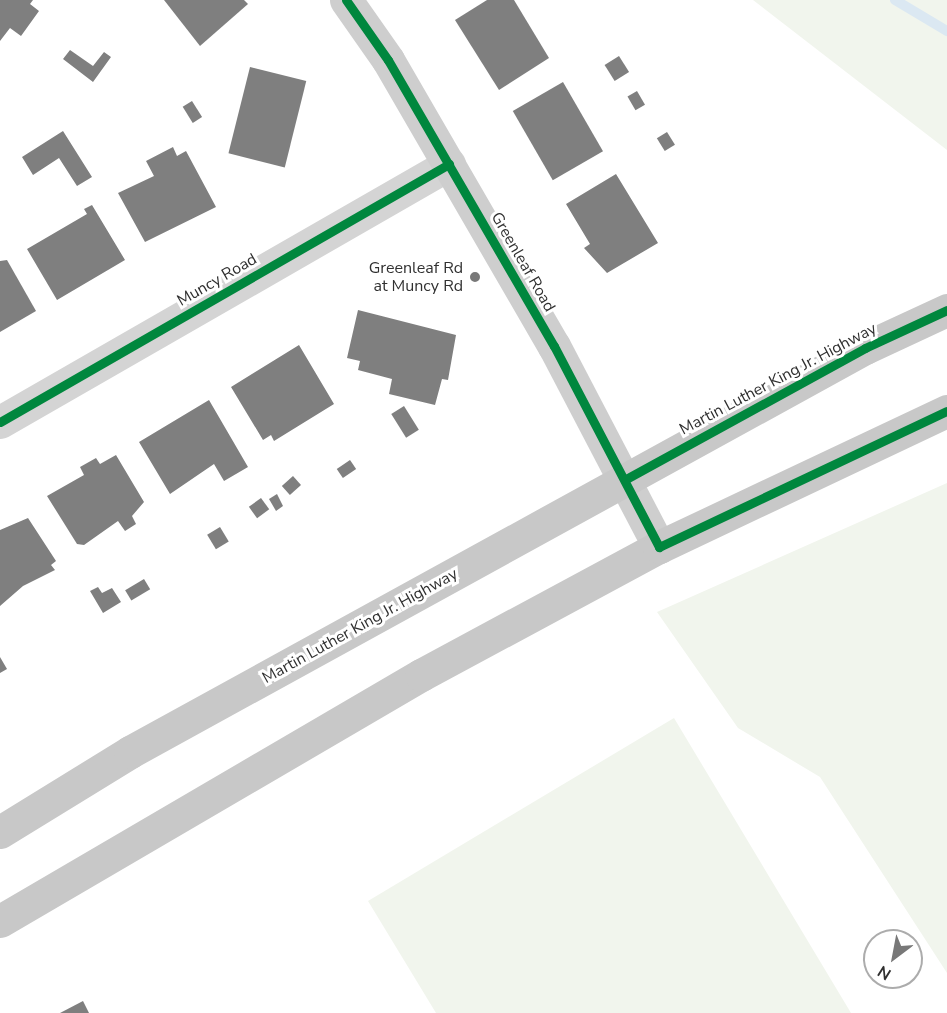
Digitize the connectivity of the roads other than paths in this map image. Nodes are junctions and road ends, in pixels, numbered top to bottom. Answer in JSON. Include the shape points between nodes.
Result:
{"nodes":[{"id":1,"x":346,"y":0,"type":"edge"},
{"id":2,"x":449,"y":164,"type":"junction"},
{"id":3,"x":947,"y":310,"type":"edge"},
{"id":4,"x":947,"y":411,"type":"edge"},
{"id":5,"x":0,"y":422,"type":"edge"},
{"id":6,"x":626,"y":480,"type":"junction"},
{"id":7,"x":658,"y":547,"type":"junction"},
{"id":8,"x":0,"y":832,"type":"edge"},
{"id":9,"x":0,"y":921,"type":"edge"}],
"edges":[{"from":1,"to":2,"type":"street","name":"Greenleaf Road"},
{"from":2,"to":5,"type":"street","name":"Muncy Road"},
{"from":2,"to":6,"type":"street","name":"Greenleaf Road"},
{"from":3,"to":6,"type":"main road","name":"Martin Luther King Jr. Highway","via":[[865,348]]},
{"from":4,"to":7,"type":"main road"},
{"from":6,"to":7,"type":"street","name":"Greenleaf Road"},
{"from":6,"to":8,"type":"main road","name":"Martin Luther King Jr. Highway","via":[[130,752]]},
{"from":7,"to":9,"type":"main road","via":[[421,675]]}]}
